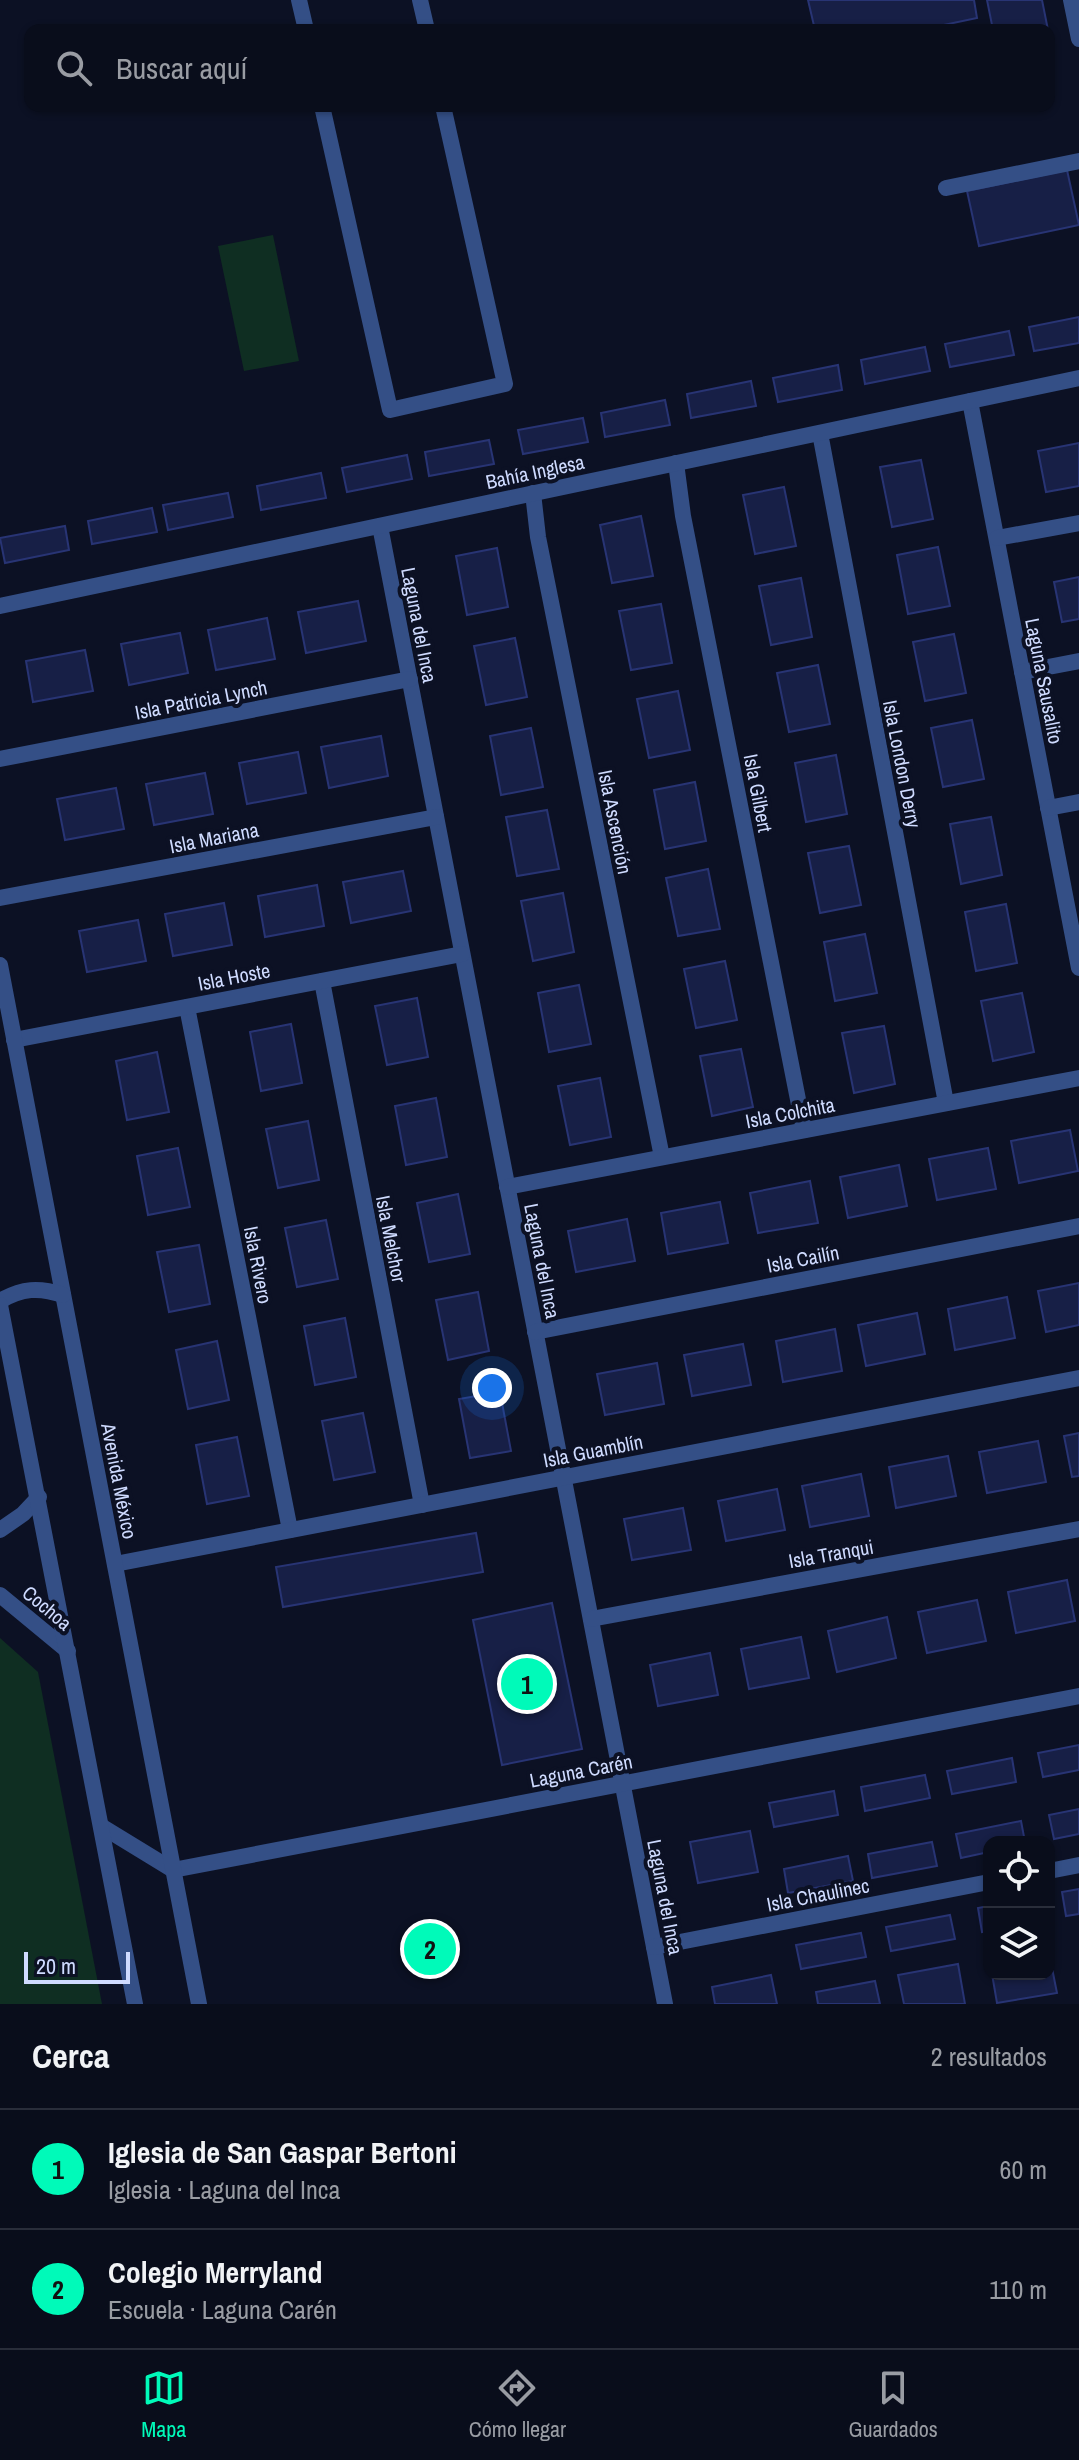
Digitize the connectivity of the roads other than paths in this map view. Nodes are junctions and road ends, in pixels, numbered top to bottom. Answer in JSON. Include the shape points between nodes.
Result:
{"nodes":[{"id":1,"x":299,"y":0,"type":"edge"},
{"id":2,"x":420,"y":0,"type":"edge"},
{"id":3,"x":1071,"y":0,"type":"edge"},
{"id":4,"x":305,"y":24,"type":"edge"},
{"id":5,"x":422,"y":24,"type":"edge"},
{"id":6,"x":1079,"y":39,"type":"edge"},
{"id":7,"x":323,"y":112,"type":"edge"},
{"id":8,"x":444,"y":112,"type":"edge"},
{"id":9,"x":1079,"y":161,"type":"edge"},
{"id":10,"x":946,"y":188,"type":"dead end"},
{"id":11,"x":1079,"y":378,"type":"edge"},
{"id":12,"x":970,"y":401,"type":"junction"},
{"id":13,"x":820,"y":433,"type":"junction"},
{"id":14,"x":676,"y":463,"type":"junction"},
{"id":15,"x":533,"y":493,"type":"junction"},
{"id":16,"x":1079,"y":523,"type":"edge"},
{"id":17,"x":380,"y":526,"type":"junction"},
{"id":18,"x":997,"y":538,"type":"junction"},
{"id":19,"x":0,"y":606,"type":"edge"},
{"id":20,"x":1079,"y":661,"type":"edge"},
{"id":21,"x":1022,"y":672,"type":"junction"},
{"id":22,"x":410,"y":679,"type":"junction"},
{"id":23,"x":0,"y":759,"type":"edge"},
{"id":24,"x":1079,"y":802,"type":"edge"},
{"id":25,"x":1048,"y":808,"type":"junction"},
{"id":26,"x":436,"y":817,"type":"junction"},
{"id":27,"x":0,"y":898,"type":"edge"},
{"id":28,"x":1076,"y":938,"type":"edge"},
{"id":29,"x":462,"y":954,"type":"junction"},
{"id":30,"x":0,"y":965,"type":"edge"},
{"id":31,"x":1079,"y":968,"type":"edge"},
{"id":32,"x":322,"y":981,"type":"junction"},
{"id":33,"x":187,"y":1007,"type":"junction"},
{"id":34,"x":14,"y":1040,"type":"junction"},
{"id":35,"x":1079,"y":1078,"type":"edge"},
{"id":36,"x":946,"y":1103,"type":"junction"},
{"id":37,"x":804,"y":1130,"type":"junction"},
{"id":38,"x":662,"y":1157,"type":"junction"},
{"id":39,"x":507,"y":1187,"type":"junction"},
{"id":40,"x":1079,"y":1226,"type":"edge"},
{"id":41,"x":63,"y":1295,"type":"junction"},
{"id":42,"x":0,"y":1303,"type":"edge"},
{"id":43,"x":535,"y":1332,"type":"junction"},
{"id":44,"x":1079,"y":1378,"type":"edge"},
{"id":45,"x":563,"y":1477,"type":"junction"},
{"id":46,"x":39,"y":1497,"type":"junction"},
{"id":47,"x":422,"y":1505,"type":"junction"},
{"id":48,"x":1079,"y":1529,"type":"edge"},
{"id":49,"x":0,"y":1530,"type":"edge"},
{"id":50,"x":290,"y":1530,"type":"junction"},
{"id":51,"x":115,"y":1564,"type":"junction"},
{"id":52,"x":0,"y":1595,"type":"edge"},
{"id":53,"x":591,"y":1619,"type":"junction"},
{"id":54,"x":68,"y":1651,"type":"junction"},
{"id":55,"x":1079,"y":1696,"type":"edge"},
{"id":56,"x":622,"y":1784,"type":"junction"},
{"id":57,"x":101,"y":1826,"type":"junction"},
{"id":58,"x":1079,"y":1865,"type":"edge"},
{"id":59,"x":173,"y":1870,"type":"junction"},
{"id":60,"x":1055,"y":1870,"type":"edge"},
{"id":61,"x":983,"y":1883,"type":"edge"},
{"id":62,"x":654,"y":1947,"type":"junction"},
{"id":63,"x":135,"y":2004,"type":"edge"},
{"id":64,"x":199,"y":2004,"type":"edge"},
{"id":65,"x":665,"y":2004,"type":"edge"}],
"edges":[{"from":1,"to":4,"type":"street"},
{"from":2,"to":5,"type":"street"},
{"from":3,"to":6,"type":"street"},
{"from":7,"to":8,"type":"street","via":[[390,410],[505,384]]},
{"from":9,"to":10,"type":"street"},
{"from":11,"to":12,"type":"street","name":"Bahía Inglesa"},
{"from":12,"to":13,"type":"street","name":"Bahía Inglesa"},
{"from":12,"to":18,"type":"street","name":"Laguna Sausalito"},
{"from":13,"to":14,"type":"street","name":"Bahía Inglesa"},
{"from":13,"to":36,"type":"street","name":"Isla London Derry"},
{"from":14,"to":15,"type":"street","name":"Bahía Inglesa"},
{"from":14,"to":37,"type":"street","name":"Isla Gilbert"},
{"from":15,"to":17,"type":"street","name":"Bahía Inglesa"},
{"from":15,"to":38,"type":"street","name":"Isla Ascención"},
{"from":16,"to":18,"type":"street"},
{"from":17,"to":19,"type":"street","name":"Bahía Inglesa"},
{"from":17,"to":22,"type":"street","name":"Laguna del Inca"},
{"from":18,"to":21,"type":"street","name":"Laguna Sausalito"},
{"from":20,"to":21,"type":"street"},
{"from":21,"to":25,"type":"street","name":"Laguna Sausalito"},
{"from":22,"to":23,"type":"street","name":"Isla Patricia Lynch"},
{"from":22,"to":26,"type":"street","name":"Laguna del Inca"},
{"from":24,"to":25,"type":"street"},
{"from":25,"to":28,"type":"street","name":"Laguna Sausalito"},
{"from":26,"to":27,"type":"street","name":"Isla Mariana"},
{"from":26,"to":29,"type":"street","name":"Laguna del Inca"},
{"from":28,"to":31,"type":"street","name":"Laguna Sausalito"},
{"from":29,"to":32,"type":"street","name":"Isla Hoste"},
{"from":29,"to":39,"type":"street","name":"Laguna del Inca"},
{"from":30,"to":34,"type":"street","name":"Avenida México"},
{"from":32,"to":33,"type":"street","name":"Isla Hoste"},
{"from":32,"to":47,"type":"street","name":"Isla Melchor"},
{"from":33,"to":34,"type":"street","name":"Isla Hoste"},
{"from":33,"to":50,"type":"street","name":"Isla Rivero"},
{"from":34,"to":41,"type":"street","name":"Avenida México"},
{"from":35,"to":36,"type":"street","name":"Isla Colchita"},
{"from":36,"to":37,"type":"street","name":"Isla Colchita"},
{"from":37,"to":38,"type":"street","name":"Isla Colchita"},
{"from":38,"to":39,"type":"street","name":"Isla Colchita"},
{"from":39,"to":43,"type":"street","name":"Laguna del Inca"},
{"from":40,"to":43,"type":"street","name":"Isla Cailín"},
{"from":41,"to":42,"type":"street","via":[[32,1289],[15,1292]]},
{"from":41,"to":51,"type":"street","name":"Avenida México"},
{"from":42,"to":46,"type":"street"},
{"from":43,"to":45,"type":"street","name":"Laguna del Inca"},
{"from":44,"to":45,"type":"street","name":"Isla Guamblín"},
{"from":45,"to":47,"type":"street","name":"Isla Guamblín"},
{"from":45,"to":53,"type":"street","name":"Laguna del Inca"},
{"from":46,"to":49,"type":"street"},
{"from":46,"to":54,"type":"street"},
{"from":47,"to":50,"type":"street","name":"Isla Guamblín"},
{"from":48,"to":53,"type":"street","name":"Isla Tranqui"},
{"from":50,"to":51,"type":"street","name":"Isla Guamblín"},
{"from":51,"to":59,"type":"street","name":"Avenida México"},
{"from":52,"to":54,"type":"street","name":"Cochoa"},
{"from":53,"to":56,"type":"street","name":"Laguna del Inca"},
{"from":54,"to":57,"type":"street"},
{"from":55,"to":56,"type":"street","name":"Laguna Carén"},
{"from":56,"to":59,"type":"street","name":"Laguna Carén"},
{"from":56,"to":62,"type":"street","name":"Laguna del Inca"},
{"from":57,"to":59,"type":"street"},
{"from":57,"to":63,"type":"street"},
{"from":58,"to":60,"type":"street"},
{"from":59,"to":64,"type":"street","name":"Avenida México"},
{"from":61,"to":62,"type":"street","name":"Isla Chaulinec"},
{"from":62,"to":65,"type":"street","name":"Laguna del Inca"}]}
